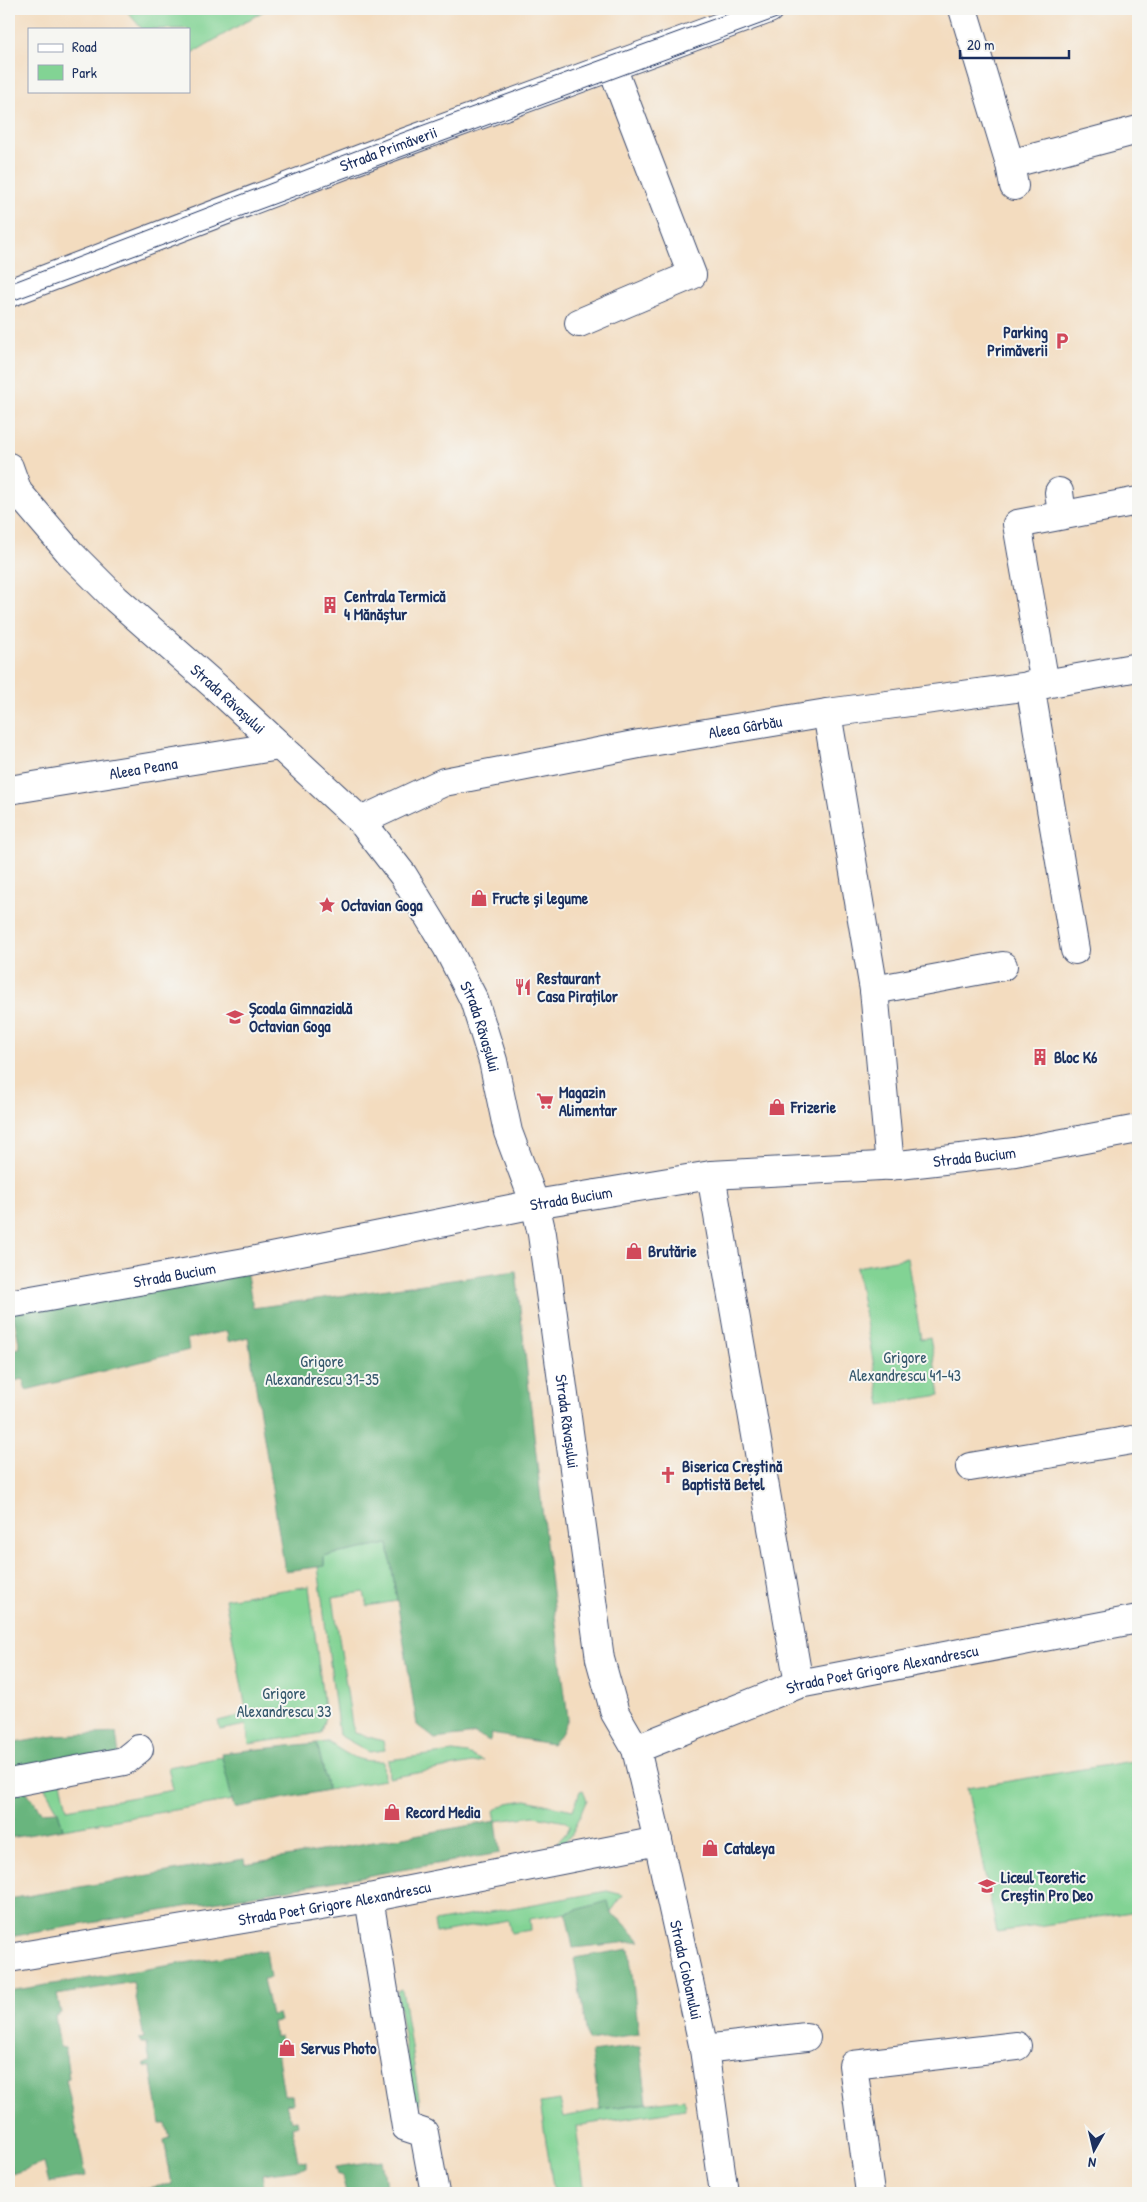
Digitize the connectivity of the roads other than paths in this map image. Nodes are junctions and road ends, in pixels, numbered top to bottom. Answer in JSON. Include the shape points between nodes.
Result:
{"nodes":[{"id":1,"x":769,"y":9,"type":"edge"},
{"id":2,"x":963,"y":9,"type":"edge"},
{"id":3,"x":612,"y":66,"type":"junction"},
{"id":4,"x":1138,"y":130,"type":"edge"},
{"id":5,"x":9,"y":292,"type":"edge"},
{"id":6,"x":580,"y":323,"type":"dead end"},
{"id":7,"x":9,"y":467,"type":"edge"},
{"id":8,"x":1138,"y":501,"type":"edge"},
{"id":9,"x":1138,"y":667,"type":"edge"},
{"id":10,"x":1038,"y":684,"type":"junction"},
{"id":11,"x":827,"y":713,"type":"junction"},
{"id":12,"x":279,"y":746,"type":"junction"},
{"id":13,"x":9,"y":790,"type":"edge"},
{"id":14,"x":361,"y":821,"type":"junction"},
{"id":15,"x":1075,"y":950,"type":"dead end"},
{"id":16,"x":1003,"y":966,"type":"dead end"},
{"id":17,"x":874,"y":990,"type":"junction"},
{"id":18,"x":1138,"y":1129,"type":"edge"},
{"id":19,"x":890,"y":1166,"type":"junction"},
{"id":20,"x":711,"y":1175,"type":"junction"},
{"id":21,"x":535,"y":1204,"type":"junction"},
{"id":22,"x":9,"y":1304,"type":"edge"},
{"id":23,"x":1138,"y":1439,"type":"edge"},
{"id":24,"x":970,"y":1467,"type":"dead end"},
{"id":25,"x":1138,"y":1619,"type":"edge"},
{"id":26,"x":799,"y":1684,"type":"junction"},
{"id":27,"x":636,"y":1749,"type":"junction"},
{"id":28,"x":139,"y":1750,"type":"dead end"},
{"id":29,"x":9,"y":1783,"type":"edge"},
{"id":30,"x":658,"y":1841,"type":"junction"},
{"id":31,"x":369,"y":1898,"type":"junction"},
{"id":32,"x":9,"y":1958,"type":"edge"},
{"id":33,"x":806,"y":2037,"type":"dead end"},
{"id":34,"x":1017,"y":2046,"type":"dead end"},
{"id":35,"x":704,"y":2049,"type":"junction"},
{"id":36,"x":435,"y":2193,"type":"edge"},
{"id":37,"x":724,"y":2193,"type":"edge"},
{"id":38,"x":870,"y":2193,"type":"edge"}],
"edges":[{"from":1,"to":3,"type":"street","name":"Strada Primăverii"},
{"from":2,"to":4,"type":"street","via":[[1012,175]]},
{"from":3,"to":5,"type":"street","name":"Strada Primăverii"},
{"from":3,"to":6,"type":"street","via":[[692,275]]},
{"from":7,"to":12,"type":"street","name":"Strada Răvașului","via":[[18,492],[71,554],[116,600]]},
{"from":8,"to":10,"type":"street","via":[[1061,504],[1017,524]]},
{"from":9,"to":10,"type":"street","name":"Aleea Gârbău"},
{"from":10,"to":11,"type":"street","name":"Aleea Gârbău"},
{"from":10,"to":15,"type":"street"},
{"from":11,"to":14,"type":"street","name":"Aleea Gârbău","via":[[639,744],[444,782]]},
{"from":11,"to":17,"type":"street"},
{"from":12,"to":13,"type":"street","name":"Aleea Peana"},
{"from":12,"to":14,"type":"street","name":"Strada Răvașului"},
{"from":14,"to":21,"type":"street","name":"Strada Răvașului","via":[[403,875],[447,947],[474,1000],[508,1132]]},
{"from":16,"to":17,"type":"street"},
{"from":17,"to":19,"type":"street"},
{"from":18,"to":19,"type":"street","name":"Strada Bucium","via":[[1015,1152]]},
{"from":19,"to":20,"type":"street","name":"Strada Bucium"},
{"from":20,"to":21,"type":"street","name":"Strada Bucium"},
{"from":20,"to":26,"type":"street"},
{"from":21,"to":22,"type":"street","name":"Strada Bucium","via":[[251,1261]]},
{"from":21,"to":27,"type":"street","name":"Strada Răvașului","via":[[542,1234],[600,1659],[615,1713]]},
{"from":23,"to":24,"type":"street"},
{"from":25,"to":26,"type":"street","name":"Strada Poet Grigore Alexandrescu"},
{"from":26,"to":27,"type":"street","name":"Strada Poet Grigore Alexandrescu"},
{"from":27,"to":30,"type":"street","name":"Strada Ciobanului"},
{"from":28,"to":29,"type":"street","via":[[124,1761]]},
{"from":30,"to":31,"type":"street","name":"Strada Poet Grigore Alexandrescu"},
{"from":30,"to":35,"type":"street","name":"Strada Ciobanului"},
{"from":31,"to":32,"type":"street","name":"Strada Poet Grigore Alexandrescu"},
{"from":31,"to":36,"type":"street","via":[[406,2127],[424,2133]]},
{"from":33,"to":35,"type":"street"},
{"from":34,"to":38,"type":"street","via":[[853,2065]]},
{"from":35,"to":37,"type":"street","name":"Strada Ciobanului"}]}
